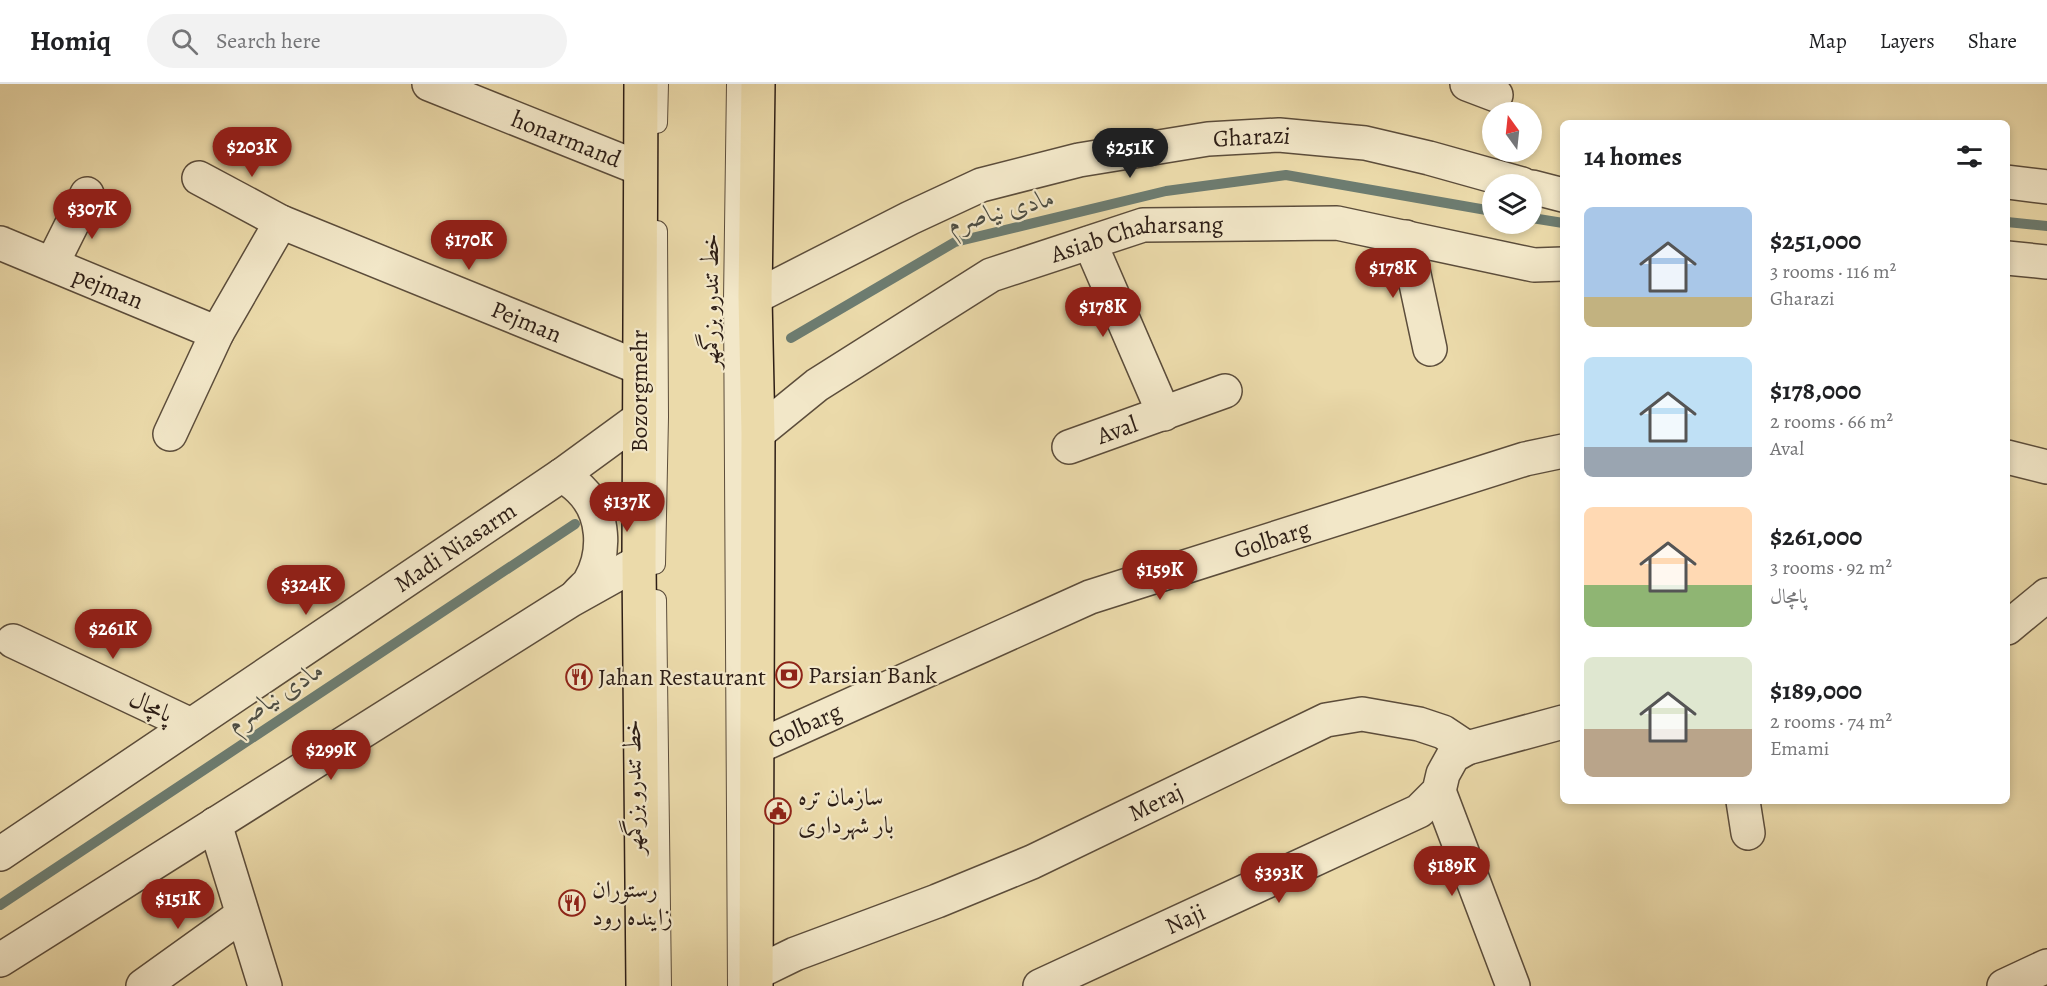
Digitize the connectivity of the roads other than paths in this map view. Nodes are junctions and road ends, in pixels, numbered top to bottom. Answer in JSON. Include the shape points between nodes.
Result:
{"nodes":[{"id":1,"x":429,"y":84,"type":"edge"},
{"id":2,"x":641,"y":84,"type":"edge"},
{"id":3,"x":658,"y":84,"type":"edge"},
{"id":4,"x":737,"y":84,"type":"edge"},
{"id":5,"x":758,"y":84,"type":"edge"},
{"id":6,"x":639,"y":168,"type":"junction"},
{"id":7,"x":1486,"y":174,"type":"edge"},
{"id":8,"x":200,"y":178,"type":"dead end"},
{"id":9,"x":2010,"y":182,"type":"edge"},
{"id":10,"x":2047,"y":187,"type":"edge"},
{"id":11,"x":1542,"y":190,"type":"edge"},
{"id":12,"x":87,"y":194,"type":"dead end"},
{"id":13,"x":1560,"y":194,"type":"edge"},
{"id":14,"x":281,"y":222,"type":"junction"},
{"id":15,"x":1406,"y":237,"type":"junction"},
{"id":16,"x":0,"y":243,"type":"edge"},
{"id":17,"x":1089,"y":243,"type":"junction"},
{"id":18,"x":2010,"y":258,"type":"edge"},
{"id":19,"x":2047,"y":262,"type":"edge"},
{"id":20,"x":52,"y":264,"type":"junction"},
{"id":21,"x":1560,"y":264,"type":"edge"},
{"id":22,"x":755,"y":297,"type":"junction"},
{"id":23,"x":217,"y":333,"type":"junction"},
{"id":24,"x":1430,"y":349,"type":"dead end"},
{"id":25,"x":638,"y":367,"type":"junction"},
{"id":26,"x":1225,"y":391,"type":"dead end"},
{"id":27,"x":1164,"y":414,"type":"junction"},
{"id":28,"x":640,"y":418,"type":"junction"},
{"id":29,"x":758,"y":433,"type":"junction"},
{"id":30,"x":170,"y":435,"type":"dead end"},
{"id":31,"x":1070,"y":447,"type":"dead end"},
{"id":32,"x":1560,"y":452,"type":"edge"},
{"id":33,"x":2010,"y":458,"type":"edge"},
{"id":34,"x":2047,"y":467,"type":"edge"},
{"id":35,"x":562,"y":475,"type":"junction"},
{"id":36,"x":639,"y":562,"type":"junction"},
{"id":37,"x":2047,"y":595,"type":"edge"},
{"id":38,"x":571,"y":600,"type":"junction"},
{"id":39,"x":2010,"y":626,"type":"edge"},
{"id":40,"x":13,"y":640,"type":"dead end"},
{"id":41,"x":1560,"y":723,"type":"edge"},
{"id":42,"x":191,"y":725,"type":"junction"},
{"id":43,"x":757,"y":747,"type":"junction"},
{"id":44,"x":1467,"y":748,"type":"junction"},
{"id":45,"x":1439,"y":791,"type":"junction"},
{"id":46,"x":1743,"y":804,"type":"edge"},
{"id":47,"x":215,"y":824,"type":"junction"},
{"id":48,"x":1748,"y":833,"type":"dead end"},
{"id":49,"x":0,"y":854,"type":"edge"},
{"id":50,"x":242,"y":915,"type":"junction"},
{"id":51,"x":0,"y":960,"type":"edge"},
{"id":52,"x":2047,"y":966,"type":"edge"},
{"id":53,"x":750,"y":982,"type":"edge"},
{"id":54,"x":1054,"y":983,"type":"edge"},
{"id":55,"x":143,"y":986,"type":"edge"},
{"id":56,"x":265,"y":986,"type":"edge"},
{"id":57,"x":643,"y":986,"type":"edge"},
{"id":58,"x":661,"y":986,"type":"edge"},
{"id":59,"x":1513,"y":986,"type":"edge"},
{"id":60,"x":2004,"y":986,"type":"edge"}],
"edges":[{"from":1,"to":6,"type":"street","name":"honarmand"},
{"from":2,"to":6,"type":"main road","name":"Bozorgmehr"},
{"from":3,"to":58,"type":"lane","name":"خط تندرو بزرگمهر","via":[[655,561]]},
{"from":4,"to":53,"type":"lane","name":"خط تندرو بزرگمهر","via":[[734,300]]},
{"from":5,"to":22,"type":"main road"},
{"from":6,"to":25,"type":"main road","name":"Bozorgmehr"},
{"from":7,"to":22,"type":"street","name":"Gharazi","via":[[1365,143],[1279,135],[1208,139],[1078,160],[981,186]]},
{"from":8,"to":14,"type":"street","name":"Pejman"},
{"from":9,"to":10,"type":"street"},
{"from":11,"to":13,"type":"street"},
{"from":12,"to":20,"type":"street"},
{"from":14,"to":23,"type":"street"},
{"from":14,"to":25,"type":"street","name":"Pejman"},
{"from":15,"to":17,"type":"street","name":"Asiab Chaharsang","via":[[1337,223],[1143,225]]},
{"from":15,"to":21,"type":"street","name":"Asiab Chaharsang","via":[[1534,264]]},
{"from":15,"to":24,"type":"street"},
{"from":16,"to":20,"type":"street","name":"pejman"},
{"from":17,"to":27,"type":"street","name":"Aval"},
{"from":17,"to":29,"type":"street","name":"Asiab Chaharsang","via":[[991,275],[817,385]]},
{"from":18,"to":19,"type":"street"},
{"from":20,"to":23,"type":"street","name":"pejman"},
{"from":22,"to":29,"type":"main road"},
{"from":23,"to":30,"type":"street"},
{"from":25,"to":28,"type":"main road","name":"Bozorgmehr"},
{"from":26,"to":27,"type":"street","name":"Aval"},
{"from":27,"to":31,"type":"street","name":"Aval"},
{"from":28,"to":35,"type":"street","name":"Madi Niasarm"},
{"from":28,"to":36,"type":"main road","name":"Bozorgmehr"},
{"from":29,"to":43,"type":"main road"},
{"from":32,"to":43,"type":"street","name":"Golbarg","via":[[1525,459],[1090,597]]},
{"from":33,"to":34,"type":"street"},
{"from":35,"to":38,"type":"street","via":[[582,490],[595,510],[601,535],[599,559],[589,582]]},
{"from":35,"to":42,"type":"street","name":"Madi Niasarm"},
{"from":36,"to":38,"type":"street"},
{"from":36,"to":57,"type":"main road","name":"Bozorgmehr"},
{"from":37,"to":39,"type":"street"},
{"from":38,"to":47,"type":"street"},
{"from":40,"to":42,"type":"street","name":"پامچال"},
{"from":41,"to":44,"type":"street"},
{"from":42,"to":49,"type":"street","name":"Madi Niasarm"},
{"from":43,"to":53,"type":"main road"},
{"from":44,"to":45,"type":"street","name":"Naji","via":[[1453,756]]},
{"from":44,"to":53,"type":"street","name":"Meraj","via":[[1443,732],[1419,724],[1362,714],[1326,720],[1032,862],[795,954]]},
{"from":45,"to":54,"type":"street","name":"Naji","via":[[1419,811]]},
{"from":45,"to":59,"type":"street"},
{"from":46,"to":48,"type":"street"},
{"from":47,"to":50,"type":"street"},
{"from":47,"to":51,"type":"street"},
{"from":50,"to":55,"type":"street"},
{"from":50,"to":56,"type":"street"},
{"from":52,"to":60,"type":"street"}]}
